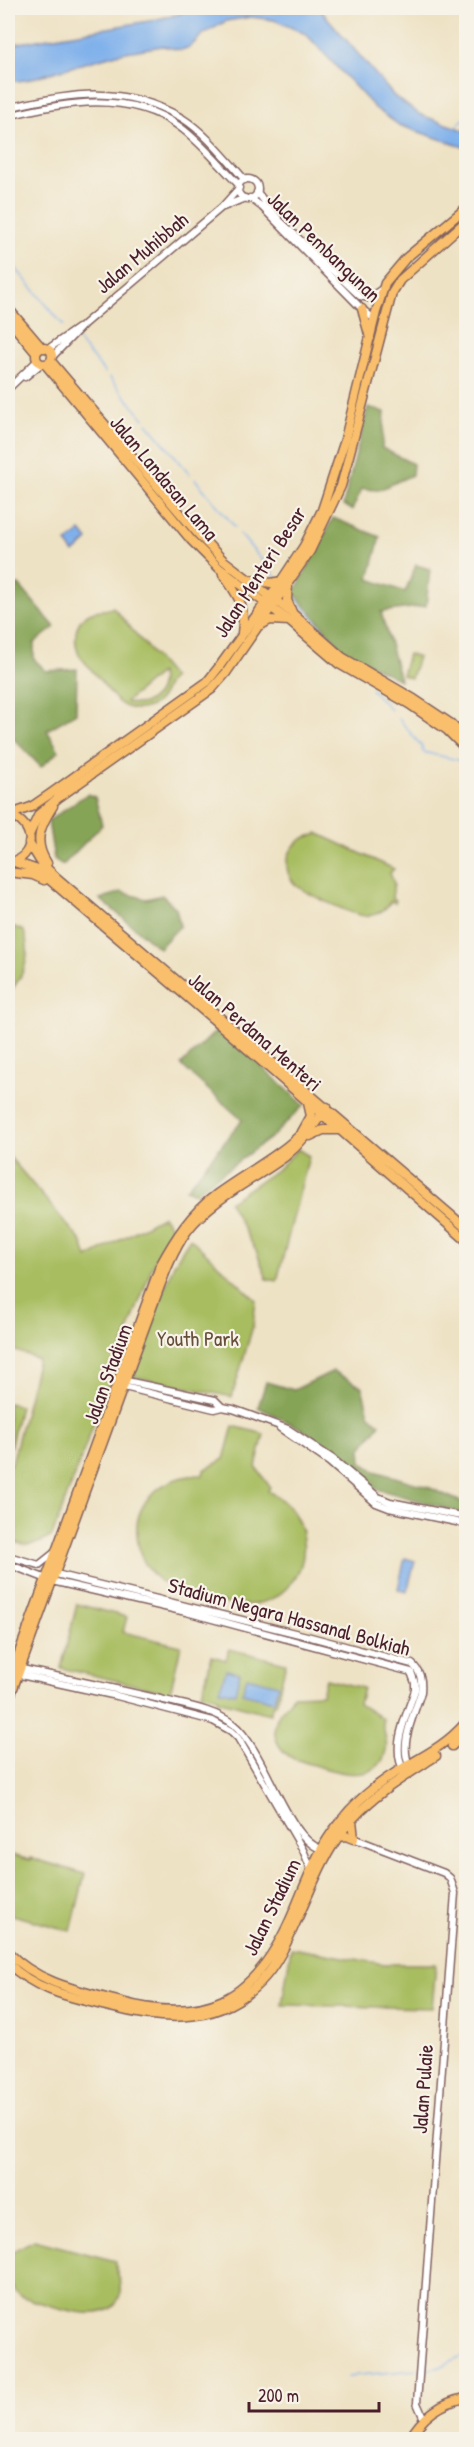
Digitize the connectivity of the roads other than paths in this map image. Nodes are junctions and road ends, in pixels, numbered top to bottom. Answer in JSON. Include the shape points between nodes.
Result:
{"nodes":[{"id":1,"x":8,"y":108,"type":"edge"},
{"id":2,"x":8,"y":116,"type":"edge"},
{"id":3,"x":241,"y":184,"type":"junction"},
{"id":4,"x":257,"y":192,"type":"junction"},
{"id":5,"x":247,"y":198,"type":"junction"},
{"id":6,"x":222,"y":207,"type":"junction"},
{"id":7,"x":466,"y":208,"type":"edge"},
{"id":8,"x":466,"y":221,"type":"edge"},
{"id":9,"x":382,"y":289,"type":"junction"},
{"id":10,"x":387,"y":306,"type":"junction"},
{"id":11,"x":8,"y":308,"type":"edge"},
{"id":12,"x":362,"y":309,"type":"junction"},
{"id":13,"x":8,"y":313,"type":"edge"},
{"id":14,"x":8,"y":319,"type":"edge"},
{"id":15,"x":374,"y":319,"type":"junction"},
{"id":16,"x":370,"y":339,"type":"junction"},
{"id":17,"x":44,"y":357,"type":"junction"},
{"id":18,"x":8,"y":389,"type":"edge"},
{"id":19,"x":122,"y":444,"type":"junction"},
{"id":20,"x":135,"y":473,"type":"junction"},
{"id":21,"x":195,"y":537,"type":"junction"},
{"id":22,"x":219,"y":568,"type":"junction"},
{"id":23,"x":246,"y":578,"type":"junction"},
{"id":24,"x":284,"y":582,"type":"junction"},
{"id":25,"x":271,"y":602,"type":"junction"},
{"id":26,"x":291,"y":617,"type":"junction"},
{"id":27,"x":258,"y":627,"type":"junction"},
{"id":28,"x":242,"y":637,"type":"junction"},
{"id":29,"x":212,"y":688,"type":"junction"},
{"id":30,"x":179,"y":701,"type":"junction"},
{"id":31,"x":466,"y":739,"type":"edge"},
{"id":32,"x":136,"y":742,"type":"junction"},
{"id":33,"x":466,"y":749,"type":"edge"},
{"id":34,"x":111,"y":750,"type":"junction"},
{"id":35,"x":54,"y":796,"type":"junction"},
{"id":36,"x":8,"y":809,"type":"edge"},
{"id":37,"x":8,"y":815,"type":"edge"},
{"id":38,"x":29,"y":839,"type":"junction"},
{"id":39,"x":11,"y":863,"type":"edge"},
{"id":40,"x":8,"y":872,"type":"edge"},
{"id":41,"x":55,"y":881,"type":"junction"},
{"id":42,"x":308,"y":1101,"type":"junction"},
{"id":43,"x":323,"y":1109,"type":"junction"},
{"id":44,"x":341,"y":1130,"type":"junction"},
{"id":45,"x":302,"y":1137,"type":"junction"},
{"id":46,"x":466,"y":1228,"type":"edge"},
{"id":47,"x":466,"y":1240,"type":"edge"},
{"id":48,"x":121,"y":1383,"type":"junction"},
{"id":49,"x":279,"y":1427,"type":"junction"},
{"id":50,"x":466,"y":1517,"type":"edge"},
{"id":51,"x":466,"y":1524,"type":"edge"},
{"id":52,"x":56,"y":1550,"type":"junction"},
{"id":53,"x":8,"y":1556,"type":"edge"},
{"id":54,"x":8,"y":1564,"type":"edge"},
{"id":55,"x":50,"y":1576,"type":"junction"},
{"id":56,"x":15,"y":1671,"type":"junction"},
{"id":57,"x":8,"y":1683,"type":"edge"},
{"id":58,"x":8,"y":1702,"type":"edge"},
{"id":59,"x":466,"y":1722,"type":"edge"},
{"id":60,"x":466,"y":1732,"type":"edge"},
{"id":61,"x":407,"y":1770,"type":"junction"},
{"id":62,"x":352,"y":1820,"type":"junction"},
{"id":63,"x":340,"y":1830,"type":"junction"},
{"id":64,"x":354,"y":1839,"type":"junction"},
{"id":65,"x":321,"y":1849,"type":"junction"},
{"id":66,"x":311,"y":1869,"type":"junction"},
{"id":67,"x":8,"y":1952,"type":"edge"},
{"id":68,"x":8,"y":1963,"type":"edge"},
{"id":69,"x":466,"y":2398,"type":"edge"},
{"id":70,"x":424,"y":2419,"type":"junction"},
{"id":71,"x":409,"y":2439,"type":"edge"}],
"edges":[{"from":1,"to":3,"type":"street","name":"Jalan Pembangunan","via":[[92,93],[124,96],[150,104],[193,127]]},
{"from":2,"to":3,"type":"street","name":"Jalan Pembangunan","via":[[93,101],[147,110],[188,133]]},
{"from":3,"to":4,"type":"street","via":[[252,180]]},
{"from":3,"to":5,"type":"street","via":[[239,192]]},
{"from":3,"to":6,"type":"street","name":"Jalan Muhibbah"},
{"from":4,"to":5,"type":"street"},
{"from":4,"to":9,"type":"street","name":"Jalan Pembangunan","via":[[280,221],[355,293],[369,298]]},
{"from":5,"to":6,"type":"street","name":"Jalan Muhibbah"},
{"from":5,"to":12,"type":"street","name":"Jalan Pembangunan","via":[[262,207]]},
{"from":6,"to":17,"type":"street","name":"Jalan Muhibbah"},
{"from":7,"to":9,"type":"main road","name":"Jalan Menteri Besar","via":[[406,258]]},
{"from":8,"to":10,"type":"main road","name":"Jalan Menteri Besar","via":[[400,280]]},
{"from":9,"to":15,"type":"main road","name":"Jalan Menteri Besar"},
{"from":10,"to":15,"type":"main road"},
{"from":10,"to":24,"type":"main road","name":"Jalan Menteri Besar","via":[[341,486],[310,552]]},
{"from":11,"to":17,"type":"main road","name":"Jalan Landasan Lama"},
{"from":12,"to":15,"type":"street","name":"Jalan Pembangunan"},
{"from":12,"to":16,"type":"main road"},
{"from":13,"to":14,"type":"main road"},
{"from":14,"to":17,"type":"main road","name":"Jalan Landasan Lama"},
{"from":15,"to":16,"type":"main road","name":"Jalan Menteri Besar"},
{"from":16,"to":24,"type":"main road","name":"Jalan Menteri Besar","via":[[333,483]]},
{"from":17,"to":18,"type":"street","name":"Jalan Muhibbah"},
{"from":17,"to":19,"type":"main road","name":"Jalan Landasan Lama"},
{"from":17,"to":20,"type":"main road","name":"Jalan Landasan Lama"},
{"from":19,"to":20,"type":"main road","via":[[122,452]]},
{"from":19,"to":21,"type":"main road","name":"Jalan Landasan Lama"},
{"from":20,"to":21,"type":"main road","name":"Jalan Landasan Lama"},
{"from":21,"to":22,"type":"main road","name":"Jalan Landasan Lama"},
{"from":21,"to":23,"type":"main road","name":"Jalan Landasan Lama"},
{"from":22,"to":25,"type":"main road","name":"Jalan Landasan Lama"},
{"from":22,"to":28,"type":"main road","via":[[245,614]]},
{"from":23,"to":24,"type":"main road","via":[[262,583]]},
{"from":23,"to":25,"type":"main road","name":"Jalan Landasan Lama"},
{"from":24,"to":25,"type":"main road","name":"Jalan Menteri Besar"},
{"from":24,"to":26,"type":"main road"},
{"from":25,"to":26,"type":"main road"},
{"from":25,"to":27,"type":"main road","name":"Jalan Menteri Besar"},
{"from":25,"to":28,"type":"main road","name":"Jalan Menteri Besar"},
{"from":26,"to":27,"type":"main road","via":[[270,620]]},
{"from":26,"to":31,"type":"main road","via":[[342,657],[450,723]]},
{"from":26,"to":33,"type":"main road","via":[[339,664],[409,704],[447,730]]},
{"from":27,"to":29,"type":"main road","name":"Jalan Menteri Besar"},
{"from":28,"to":30,"type":"main road","name":"Jalan Menteri Besar","via":[[207,682]]},
{"from":29,"to":30,"type":"main road"},
{"from":29,"to":32,"type":"main road","name":"Jalan Menteri Besar"},
{"from":30,"to":34,"type":"main road","name":"Jalan Menteri Besar"},
{"from":32,"to":34,"type":"main road","via":[[116,754]]},
{"from":32,"to":35,"type":"main road","name":"Jalan Menteri Besar"},
{"from":34,"to":35,"type":"main road","name":"Jalan Menteri Besar"},
{"from":35,"to":36,"type":"main road"},
{"from":35,"to":37,"type":"main road","name":"Jalan Menteri Besar"},
{"from":35,"to":38,"type":"main road","name":"Jalan Menteri Besar","via":[[39,814]]},
{"from":35,"to":41,"type":"main road","via":[[38,836]]},
{"from":37,"to":38,"type":"main road","name":"Jalan Perdana Menteri","via":[[22,822]]},
{"from":38,"to":39,"type":"main road","name":"Jalan Menteri Besar","via":[[24,855]]},
{"from":38,"to":41,"type":"main road","name":"Jalan Perdana Menteri"},
{"from":39,"to":41,"type":"main road","name":"Jalan Perdana Menteri","via":[[38,870]]},
{"from":40,"to":41,"type":"main road"},
{"from":41,"to":42,"type":"main road","name":"Jalan Perdana Menteri"},
{"from":41,"to":43,"type":"main road","name":"Jalan Perdana Menteri"},
{"from":42,"to":43,"type":"main road","name":"Jalan Perdana Menteri"},
{"from":42,"to":45,"type":"main road","via":[[311,1116]]},
{"from":43,"to":44,"type":"main road","name":"Jalan Perdana Menteri"},
{"from":43,"to":45,"type":"main road","name":"Jalan Stadium"},
{"from":43,"to":46,"type":"main road","name":"Jalan Perdana Menteri"},
{"from":44,"to":45,"type":"main road"},
{"from":44,"to":47,"type":"main road","name":"Jalan Perdana Menteri"},
{"from":45,"to":48,"type":"main road","name":"Jalan Stadium","via":[[286,1155],[220,1200],[188,1230],[166,1269]]},
{"from":48,"to":49,"type":"street","via":[[215,1400],[222,1407]]},
{"from":48,"to":52,"type":"main road","name":"Jalan Stadium"},
{"from":48,"to":55,"type":"main road","name":"Jalan Stadium"},
{"from":49,"to":50,"type":"street","via":[[314,1444],[378,1497]]},
{"from":49,"to":51,"type":"street","via":[[329,1462],[376,1503]]},
{"from":52,"to":53,"type":"street","via":[[39,1565]]},
{"from":52,"to":55,"type":"main road","name":"Jalan Stadium"},
{"from":54,"to":55,"type":"street"},
{"from":55,"to":56,"type":"main road","name":"Jalan Stadium"},
{"from":55,"to":61,"type":"street","name":"Stadium Negara Hassanal Bolkiah","via":[[411,1672],[415,1690],[399,1741],[399,1762]]},
{"from":56,"to":57,"type":"main road","name":"Jalan Stadium"},
{"from":56,"to":58,"type":"main road","name":"Jalan Stadium"},
{"from":56,"to":65,"type":"street","via":[[180,1704],[226,1719],[243,1734],[293,1822],[309,1843]]},
{"from":56,"to":66,"type":"street","via":[[213,1721],[231,1731],[238,1737]]},
{"from":59,"to":61,"type":"main road","name":"Jalan Stadium","via":[[454,1737]]},
{"from":60,"to":61,"type":"main road","name":"Jalan Stadium","via":[[458,1742]]},
{"from":61,"to":62,"type":"main road","name":"Jalan Stadium","via":[[365,1804]]},
{"from":61,"to":63,"type":"main road","name":"Jalan Stadium","via":[[362,1798]]},
{"from":62,"to":63,"type":"main road","name":"Jalan Stadium"},
{"from":62,"to":64,"type":"main road"},
{"from":63,"to":64,"type":"main road"},
{"from":63,"to":65,"type":"main road","name":"Jalan Stadium"},
{"from":63,"to":68,"type":"main road","name":"Jalan Stadium","via":[[267,1975],[256,1987],[216,2011],[164,2018],[124,2011],[48,1989]]},
{"from":64,"to":70,"type":"street","name":"Jalan Pulaie","via":[[444,1873],[455,1893],[417,2403]]},
{"from":65,"to":66,"type":"main road","name":"Jalan Stadium"},
{"from":66,"to":67,"type":"main road","name":"Jalan Stadium","via":[[277,1946],[260,1972],[238,1992],[196,2010],[164,2011],[51,1983]]},
{"from":69,"to":70,"type":"main road","via":[[441,2406]]},
{"from":70,"to":71,"type":"main road"}]}
